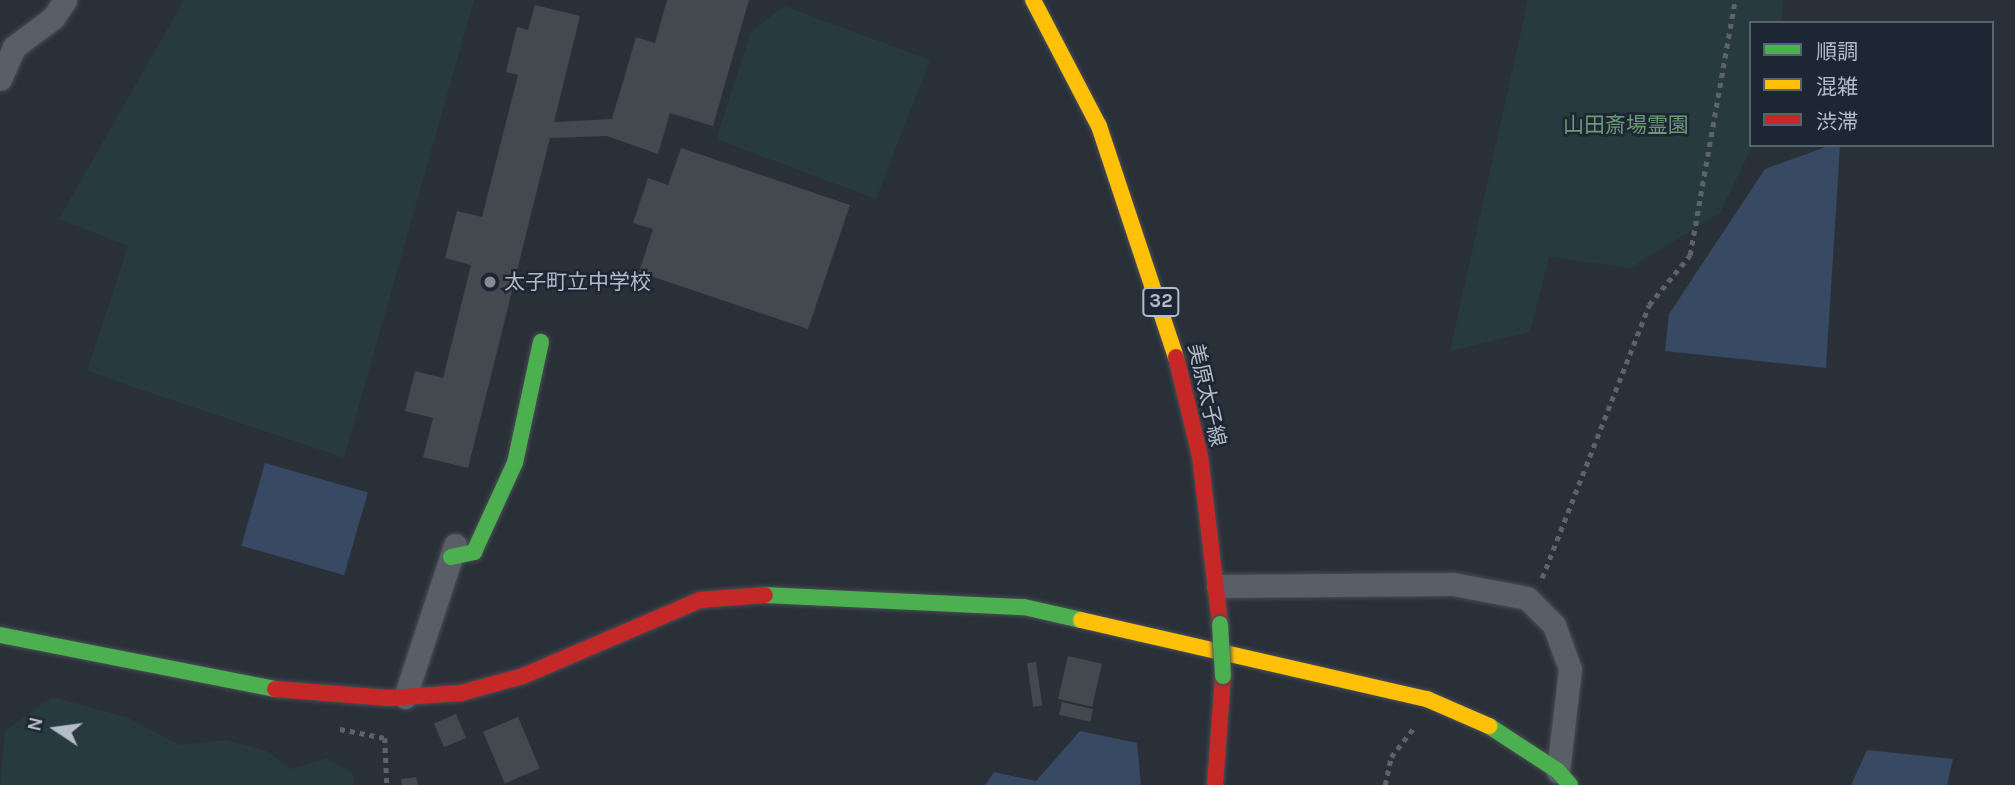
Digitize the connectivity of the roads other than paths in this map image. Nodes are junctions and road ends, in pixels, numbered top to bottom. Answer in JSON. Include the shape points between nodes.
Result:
{"nodes":[{"id":1,"x":65,"y":0,"type":"edge"},
{"id":2,"x":1032,"y":0,"type":"edge"},
{"id":3,"x":0,"y":79,"type":"edge"},
{"id":4,"x":541,"y":342,"type":"dead end"},
{"id":5,"x":454,"y":548,"type":"joint"},
{"id":6,"x":1218,"y":586,"type":"junction"},
{"id":7,"x":0,"y":635,"type":"edge"},
{"id":8,"x":405,"y":697,"type":"junction"},
{"id":9,"x":1564,"y":778,"type":"edge"},
{"id":10,"x":1215,"y":785,"type":"edge"}],
"edges":[{"from":1,"to":3,"type":"street","via":[[54,18],[15,47]]},
{"from":2,"to":6,"type":"street","name":"美原太子線","number":"32","via":[[1099,126],[1168,322],[1200,456]]},
{"from":4,"to":5,"type":"street","via":[[515,463],[474,552]]},
{"from":5,"to":8,"type":"street"},
{"from":6,"to":9,"type":"street","via":[[1453,584],[1527,598],[1554,625],[1570,668]]},
{"from":6,"to":10,"type":"street","name":"美原太子線","number":"32","bridge":true,"via":[[1223,676]]},
{"from":7,"to":8,"type":"street","via":[[296,693]]},
{"from":8,"to":9,"type":"street","via":[[461,693],[523,676],[700,600],[741,594],[1036,608],[1427,699],[1497,730]]}]}
